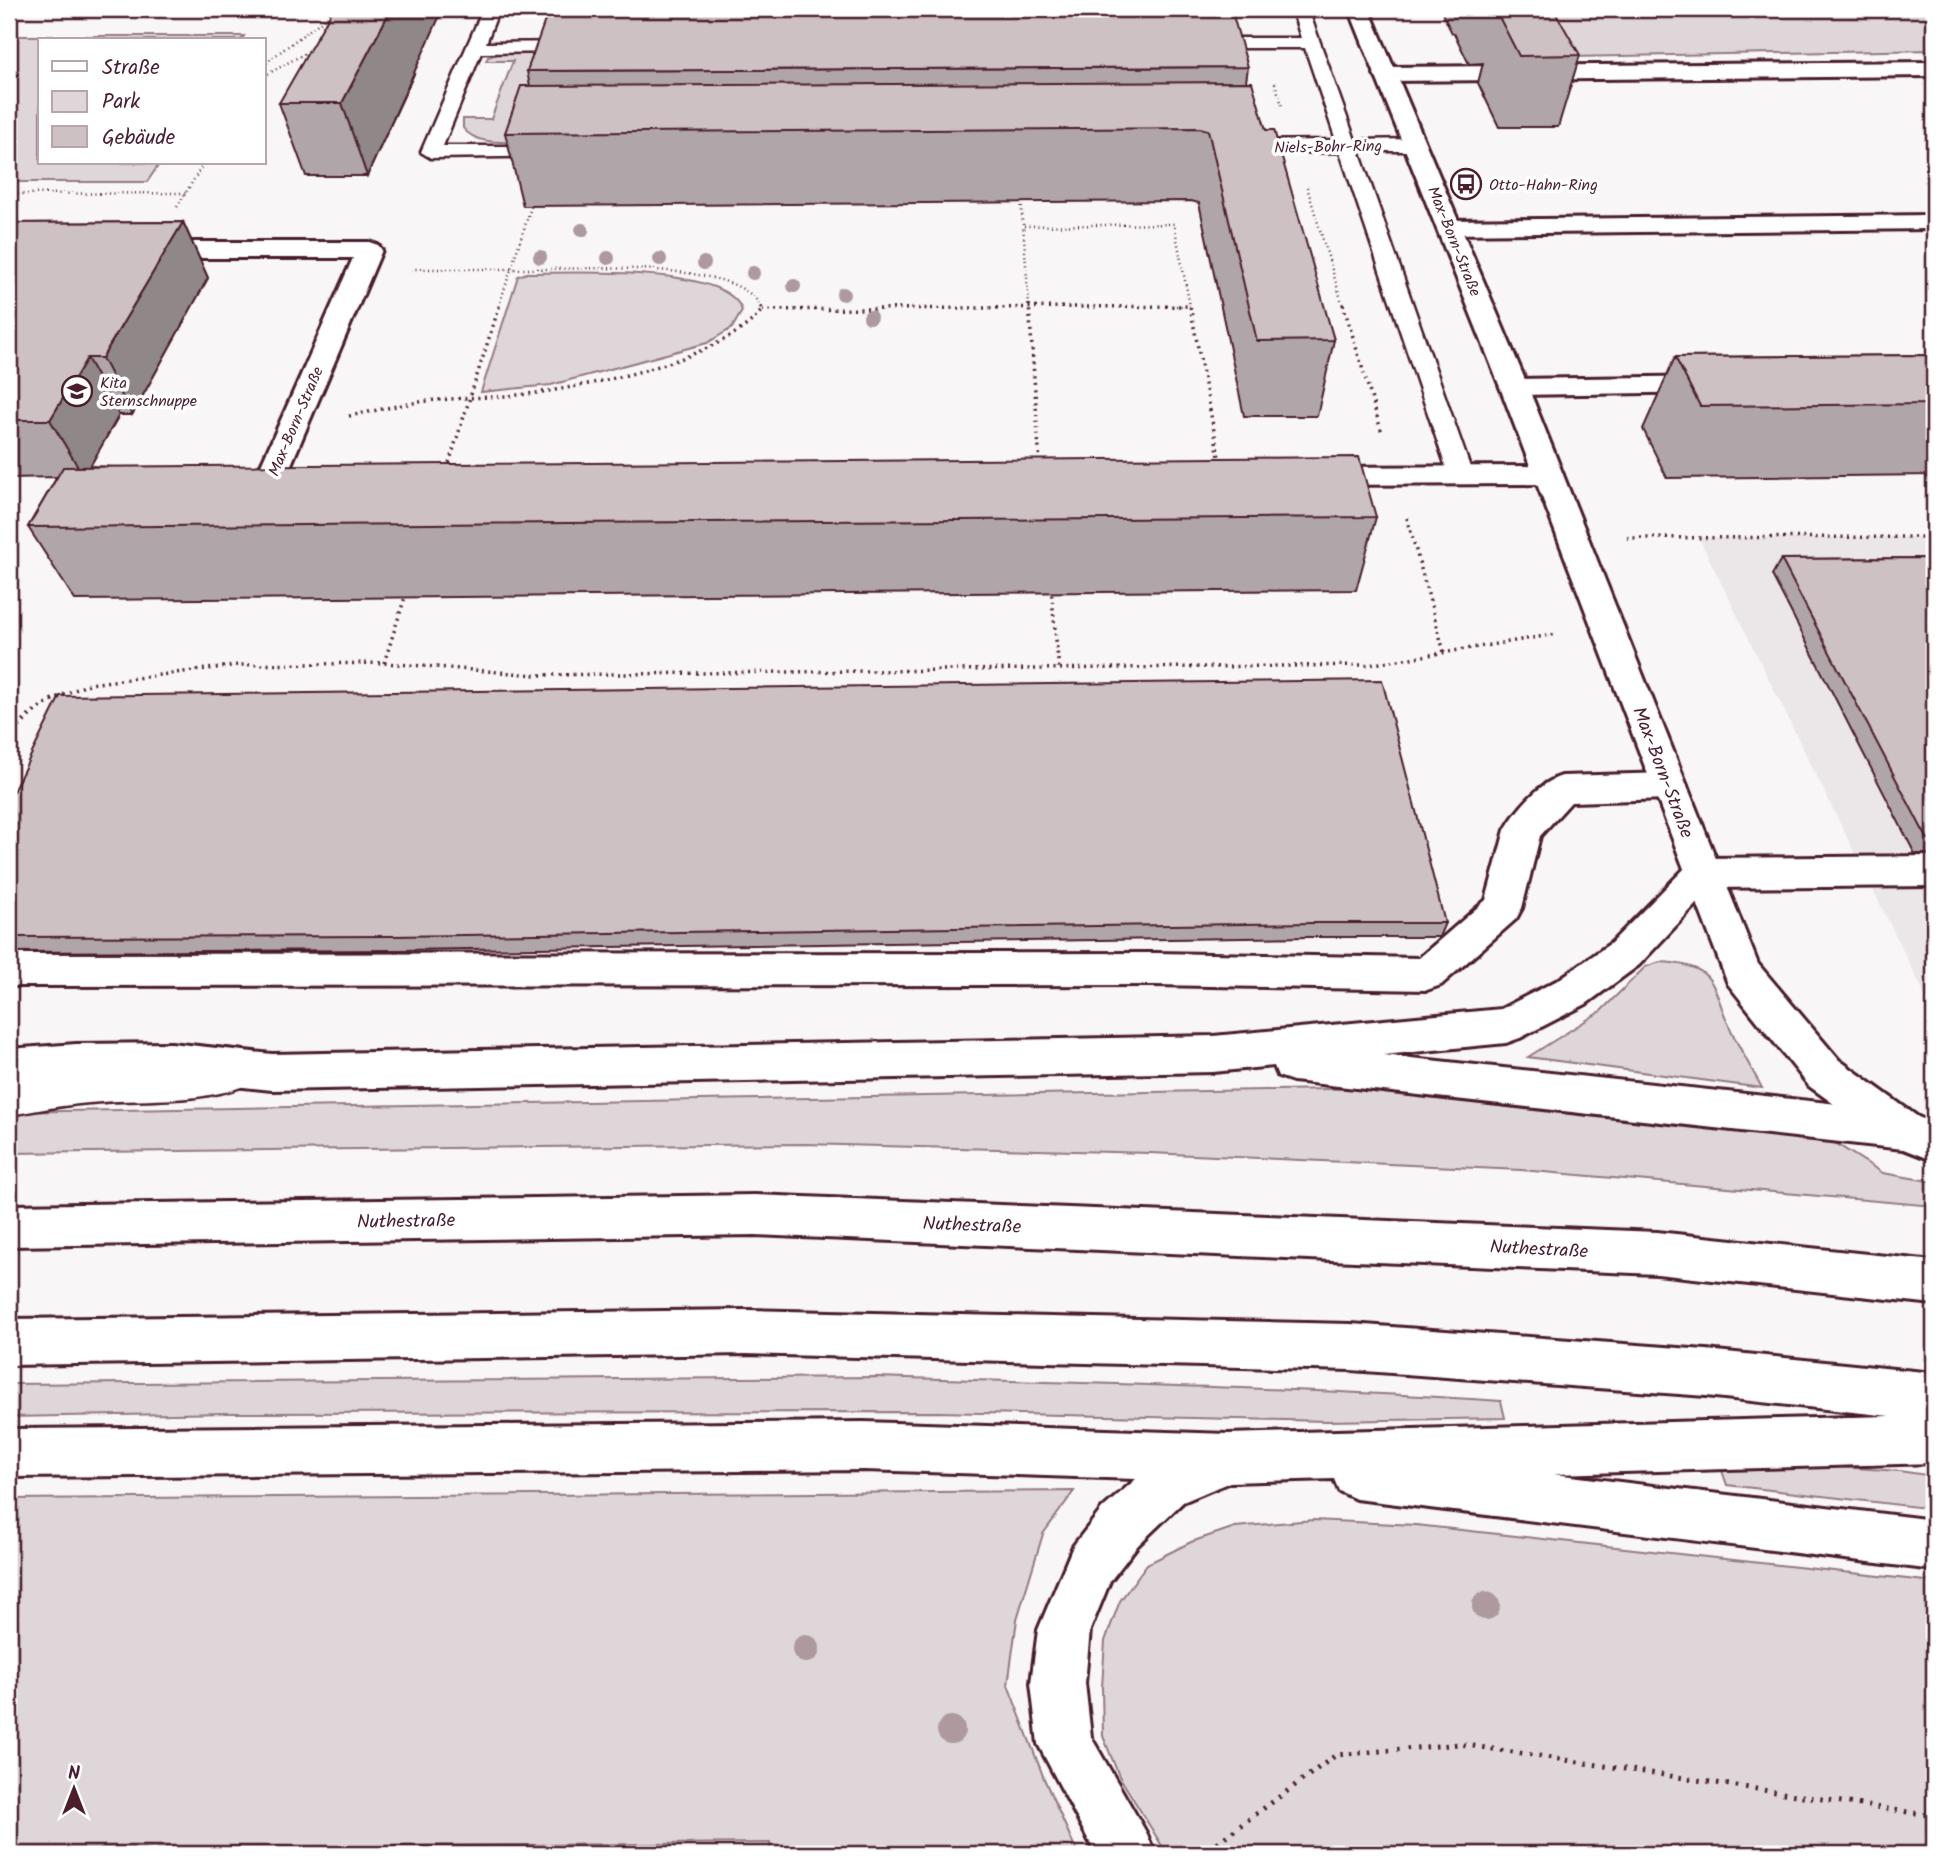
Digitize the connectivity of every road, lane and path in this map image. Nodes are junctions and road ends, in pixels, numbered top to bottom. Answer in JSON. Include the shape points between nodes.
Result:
{"nodes":[{"id":1,"x":331,"y":9,"type":"edge"},
{"id":2,"x":491,"y":9,"type":"edge"},
{"id":3,"x":1300,"y":9,"type":"edge"},
{"id":4,"x":1359,"y":9,"type":"edge"},
{"id":5,"x":1180,"y":43,"type":"edge"},
{"id":6,"x":1263,"y":43,"type":"junction"},
{"id":7,"x":1313,"y":43,"type":"junction"},
{"id":8,"x":319,"y":46,"type":"edge"},
{"id":9,"x":601,"y":47,"type":"edge"},
{"id":10,"x":475,"y":48,"type":"junction"},
{"id":11,"x":266,"y":64,"type":"edge"},
{"id":12,"x":1934,"y":69,"type":"edge"},
{"id":13,"x":1385,"y":74,"type":"junction"},
{"id":14,"x":266,"y":75,"type":"edge"},
{"id":15,"x":1415,"y":145,"type":"junction"},
{"id":16,"x":1294,"y":146,"type":"junction"},
{"id":17,"x":1348,"y":146,"type":"junction"},
{"id":18,"x":1212,"y":147,"type":"edge"},
{"id":19,"x":576,"y":151,"type":"edge"},
{"id":20,"x":186,"y":193,"type":"dead end"},
{"id":21,"x":9,"y":194,"type":"edge"},
{"id":22,"x":1021,"y":195,"type":"edge"},
{"id":23,"x":534,"y":199,"type":"edge"},
{"id":24,"x":1934,"y":222,"type":"edge"},
{"id":25,"x":1024,"y":226,"type":"junction"},
{"id":26,"x":1449,"y":227,"type":"junction"},
{"id":27,"x":112,"y":250,"type":"edge"},
{"id":28,"x":361,"y":269,"type":"junction"},
{"id":29,"x":511,"y":269,"type":"junction"},
{"id":30,"x":1190,"y":306,"type":"junction"},
{"id":31,"x":1029,"y":307,"type":"junction"},
{"id":32,"x":762,"y":310,"type":"junction"},
{"id":33,"x":1744,"y":384,"type":"edge"},
{"id":34,"x":1514,"y":387,"type":"junction"},
{"id":35,"x":470,"y":398,"type":"junction"},
{"id":36,"x":291,"y":429,"type":"junction"},
{"id":37,"x":1040,"y":465,"type":"edge"},
{"id":38,"x":1548,"y":475,"type":"junction"},
{"id":39,"x":1395,"y":476,"type":"junction"},
{"id":40,"x":1461,"y":476,"type":"junction"},
{"id":41,"x":1223,"y":477,"type":"joint"},
{"id":42,"x":443,"y":481,"type":"edge"},
{"id":43,"x":322,"y":482,"type":"edge"},
{"id":44,"x":1934,"y":537,"type":"edge"},
{"id":45,"x":1573,"y":539,"type":"junction"},
{"id":46,"x":409,"y":585,"type":"edge"},
{"id":47,"x":1051,"y":588,"type":"edge"},
{"id":48,"x":1607,"y":626,"type":"junction"},
{"id":49,"x":1444,"y":652,"type":"junction"},
{"id":50,"x":384,"y":663,"type":"junction"},
{"id":51,"x":1059,"y":670,"type":"junction"},
{"id":52,"x":9,"y":737,"type":"edge"},
{"id":53,"x":1669,"y":786,"type":"junction"},
{"id":54,"x":1934,"y":871,"type":"edge"},
{"id":55,"x":1703,"y":873,"type":"junction"},
{"id":56,"x":9,"y":970,"type":"edge"},
{"id":57,"x":1213,"y":1054,"type":"junction"},
{"id":58,"x":9,"y":1067,"type":"edge"},
{"id":59,"x":272,"y":1072,"type":"junction"},
{"id":60,"x":9,"y":1100,"type":"edge"},
{"id":61,"x":1919,"y":1136,"type":"edge"},
{"id":62,"x":9,"y":1226,"type":"edge"},
{"id":63,"x":1934,"y":1283,"type":"edge"},
{"id":64,"x":9,"y":1342,"type":"edge"},
{"id":65,"x":1934,"y":1396,"type":"edge"},
{"id":66,"x":1934,"y":1439,"type":"edge"},
{"id":67,"x":9,"y":1453,"type":"edge"},
{"id":68,"x":1228,"y":1458,"type":"junction"},
{"id":69,"x":1934,"y":1545,"type":"edge"},
{"id":70,"x":1934,"y":1816,"type":"edge"},
{"id":71,"x":1126,"y":1854,"type":"edge"},
{"id":72,"x":1202,"y":1854,"type":"edge"}],
"edges":[{"from":1,"to":11,"type":"path"},
{"from":2,"to":10,"type":"lane"},
{"from":3,"to":7,"type":"lane"},
{"from":4,"to":13,"type":"main road","name":"Max-Born-Straße"},
{"from":5,"to":6,"type":"lane"},
{"from":6,"to":7,"type":"lane"},
{"from":6,"to":16,"type":"path"},
{"from":7,"to":17,"type":"lane"},
{"from":8,"to":14,"type":"path"},
{"from":9,"to":10,"type":"lane"},
{"from":10,"to":19,"type":"lane","via":[[431,152]]},
{"from":12,"to":13,"type":"main road"},
{"from":13,"to":15,"type":"main road","name":"Max-Born-Straße"},
{"from":15,"to":17,"type":"lane","name":"Niels-Bohr-Ring"},
{"from":15,"to":26,"type":"main road","name":"Max-Born-Straße"},
{"from":16,"to":17,"type":"lane","name":"Niels-Bohr-Ring"},
{"from":16,"to":18,"type":"lane","name":"Niels-Bohr-Ring"},
{"from":16,"to":39,"type":"path"},
{"from":17,"to":40,"type":"lane"},
{"from":20,"to":21,"type":"path"},
{"from":22,"to":25,"type":"path"},
{"from":23,"to":29,"type":"path"},
{"from":24,"to":26,"type":"main road"},
{"from":25,"to":30,"type":"path","via":[[1174,225]]},
{"from":25,"to":31,"type":"path"},
{"from":26,"to":34,"type":"main road","name":"Max-Born-Straße"},
{"from":27,"to":28,"type":"main road","via":[[369,250]]},
{"from":28,"to":29,"type":"path"},
{"from":28,"to":36,"type":"main road","name":"Max-Born-Straße"},
{"from":29,"to":32,"type":"path","via":[[651,269],[685,274],[736,287],[755,296]]},
{"from":29,"to":35,"type":"path"},
{"from":30,"to":31,"type":"path"},
{"from":30,"to":41,"type":"path"},
{"from":31,"to":32,"type":"path"},
{"from":31,"to":37,"type":"path"},
{"from":32,"to":35,"type":"path","via":[[750,328],[674,359],[548,392]]},
{"from":33,"to":34,"type":"main road"},
{"from":34,"to":38,"type":"main road","name":"Max-Born-Straße"},
{"from":35,"to":36,"type":"path","via":[[426,401]]},
{"from":35,"to":42,"type":"path"},
{"from":36,"to":43,"type":"main road","name":"Max-Born-Straße","via":[[268,483]]},
{"from":38,"to":40,"type":"main road"},
{"from":38,"to":45,"type":"main road","name":"Max-Born-Straße"},
{"from":39,"to":40,"type":"main road"},
{"from":39,"to":41,"type":"main road"},
{"from":39,"to":49,"type":"path"},
{"from":44,"to":45,"type":"path"},
{"from":45,"to":48,"type":"main road","name":"Max-Born-Straße"},
{"from":46,"to":50,"type":"path"},
{"from":47,"to":51,"type":"path"},
{"from":48,"to":49,"type":"path"},
{"from":48,"to":53,"type":"main road","name":"Max-Born-Straße"},
{"from":49,"to":51,"type":"path","via":[[1368,665]]},
{"from":50,"to":51,"type":"path","via":[[537,675]]},
{"from":50,"to":52,"type":"path","via":[[239,665],[89,684],[47,702]]},
{"from":53,"to":55,"type":"main road","name":"Max-Born-Straße"},
{"from":53,"to":56,"type":"main road","via":[[1562,789],[1523,830],[1503,908],[1427,975],[1155,969]]},
{"from":54,"to":55,"type":"main road"},
{"from":55,"to":57,"type":"main road","via":[[1625,954],[1572,992],[1506,1026]]},
{"from":55,"to":61,"type":"main road","name":"Max-Born-Straße","via":[[1742,973],[1824,1073]]},
{"from":57,"to":59,"type":"main road"},
{"from":57,"to":61,"type":"main road"},
{"from":58,"to":59,"type":"main road","via":[[171,1061]]},
{"from":59,"to":60,"type":"lane","via":[[88,1088]]},
{"from":62,"to":63,"type":"main road","name":"Nuthestraße","via":[[755,1215],[1657,1253]]},
{"from":64,"to":65,"type":"main road","via":[[746,1332],[1351,1347],[1706,1373]]},
{"from":66,"to":68,"type":"main road"},
{"from":67,"to":68,"type":"main road","via":[[864,1446]]},
{"from":68,"to":69,"type":"main road"},
{"from":68,"to":71,"type":"main road","via":[[1167,1485],[1120,1527],[1091,1564],[1064,1630],[1058,1683],[1065,1744]]},
{"from":70,"to":72,"type":"path","via":[[1460,1744],[1336,1755]]}]}
